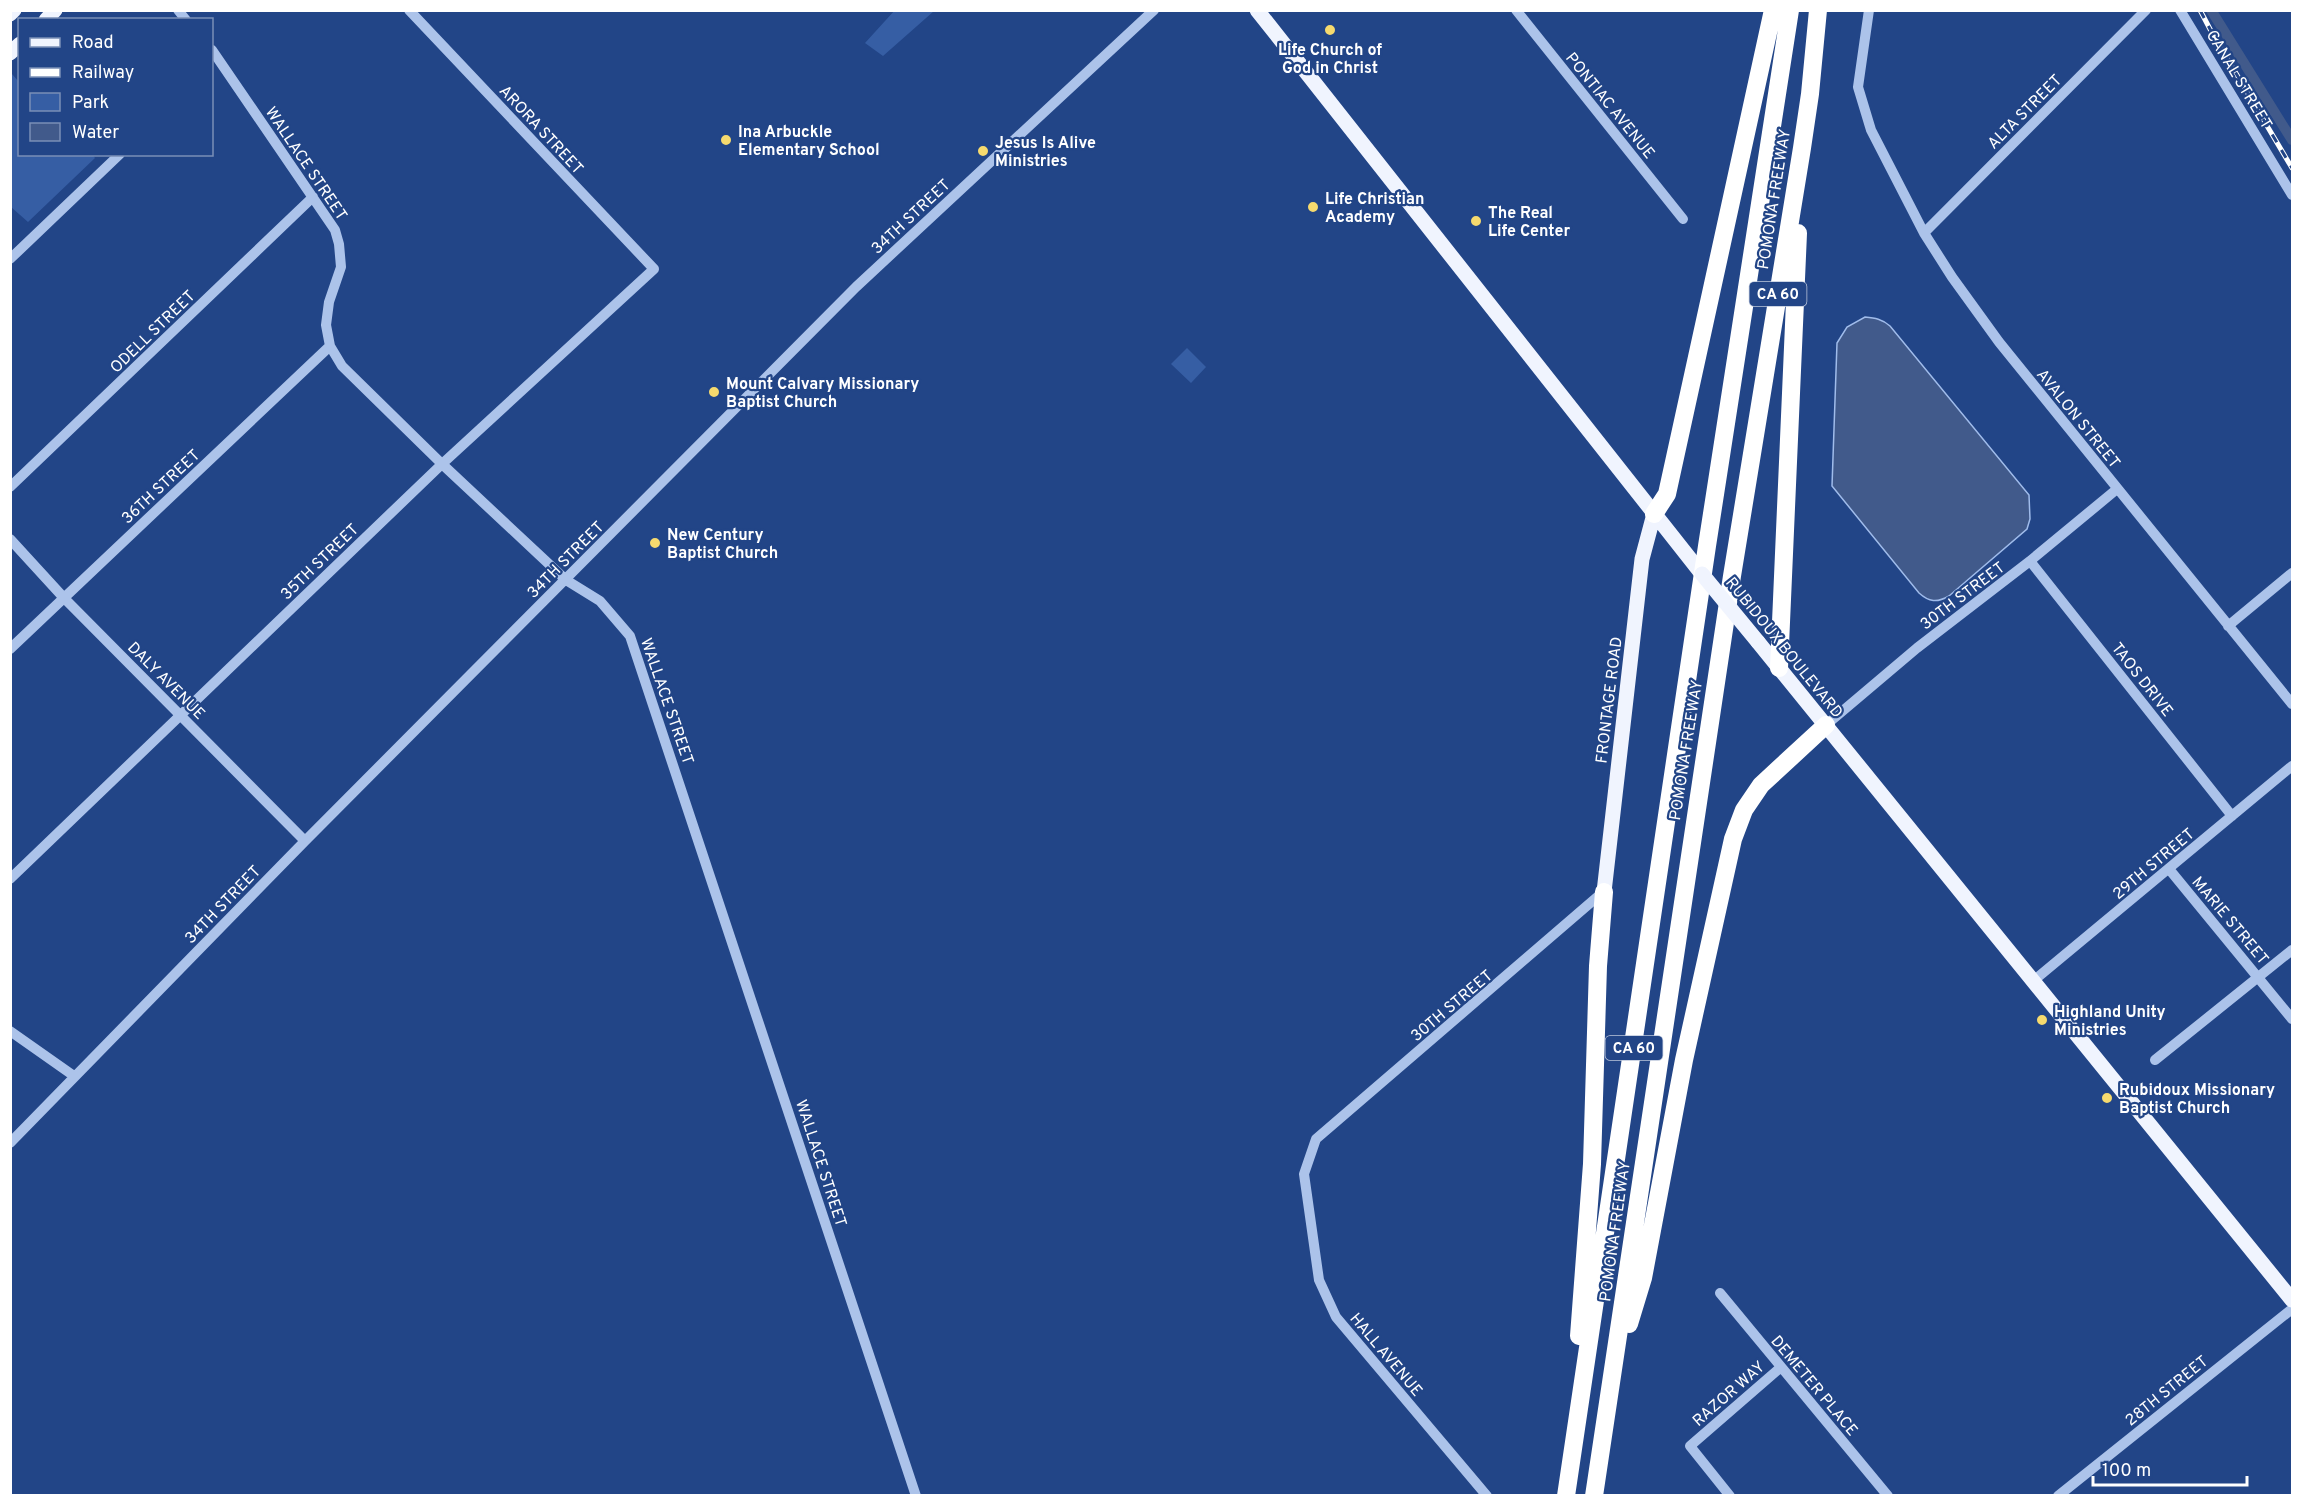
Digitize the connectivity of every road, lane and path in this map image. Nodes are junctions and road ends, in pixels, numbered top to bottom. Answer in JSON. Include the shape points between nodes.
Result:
{"nodes":[{"id":1,"x":14,"y":10,"type":"edge"},
{"id":2,"x":409,"y":10,"type":"edge"},
{"id":3,"x":1154,"y":10,"type":"edge"},
{"id":4,"x":1257,"y":10,"type":"edge"},
{"id":5,"x":1773,"y":10,"type":"edge"},
{"id":6,"x":1790,"y":10,"type":"edge"},
{"id":7,"x":1818,"y":10,"type":"edge"},
{"id":8,"x":1869,"y":10,"type":"edge"},
{"id":9,"x":2146,"y":10,"type":"edge"},
{"id":10,"x":2180,"y":10,"type":"edge"},
{"id":11,"x":1523,"y":13,"type":"edge"},
{"id":12,"x":10,"y":14,"type":"edge"},
{"id":13,"x":215,"y":63,"type":"edge"},
{"id":14,"x":1810,"y":94,"type":"junction"},
{"id":15,"x":118,"y":156,"type":"edge"},
{"id":16,"x":2292,"y":195,"type":"edge"},
{"id":17,"x":313,"y":197,"type":"junction"},
{"id":18,"x":1683,"y":219,"type":"dead end"},
{"id":19,"x":1924,"y":233,"type":"junction"},
{"id":20,"x":10,"y":259,"type":"edge"},
{"id":21,"x":654,"y":269,"type":"joint"},
{"id":22,"x":330,"y":346,"type":"junction"},
{"id":23,"x":442,"y":464,"type":"junction"},
{"id":24,"x":10,"y":487,"type":"edge"},
{"id":25,"x":2117,"y":489,"type":"junction"},
{"id":26,"x":1654,"y":514,"type":"junction"},
{"id":27,"x":10,"y":539,"type":"edge"},
{"id":28,"x":2030,"y":561,"type":"junction"},
{"id":29,"x":2292,"y":573,"type":"edge"},
{"id":30,"x":566,"y":580,"type":"junction"},
{"id":31,"x":64,"y":598,"type":"junction"},
{"id":32,"x":2228,"y":626,"type":"junction"},
{"id":33,"x":10,"y":649,"type":"edge"},
{"id":34,"x":1779,"y":669,"type":"junction"},
{"id":35,"x":2292,"y":704,"type":"edge"},
{"id":36,"x":180,"y":715,"type":"junction"},
{"id":37,"x":1826,"y":725,"type":"junction"},
{"id":38,"x":2292,"y":766,"type":"edge"},
{"id":39,"x":2232,"y":816,"type":"junction"},
{"id":40,"x":305,"y":841,"type":"junction"},
{"id":41,"x":2169,"y":869,"type":"junction"},
{"id":42,"x":10,"y":879,"type":"edge"},
{"id":43,"x":1604,"y":892,"type":"junction"},
{"id":44,"x":2292,"y":950,"type":"edge"},
{"id":45,"x":2259,"y":976,"type":"junction"},
{"id":46,"x":2032,"y":982,"type":"junction"},
{"id":47,"x":2292,"y":1019,"type":"edge"},
{"id":48,"x":10,"y":1031,"type":"edge"},
{"id":49,"x":2155,"y":1060,"type":"dead end"},
{"id":50,"x":74,"y":1076,"type":"junction"},
{"id":51,"x":1316,"y":1139,"type":"joint"},
{"id":52,"x":10,"y":1143,"type":"edge"},
{"id":53,"x":1720,"y":1293,"type":"dead end"},
{"id":54,"x":2292,"y":1300,"type":"edge"},
{"id":55,"x":2292,"y":1309,"type":"edge"},
{"id":56,"x":1780,"y":1368,"type":"junction"},
{"id":57,"x":1613,"y":1374,"type":"junction"},
{"id":58,"x":1567,"y":1488,"type":"edge"},
{"id":59,"x":1485,"y":1495,"type":"edge"},
{"id":60,"x":916,"y":1496,"type":"edge"},
{"id":61,"x":1594,"y":1496,"type":"edge"},
{"id":62,"x":1730,"y":1496,"type":"edge"},
{"id":63,"x":1888,"y":1496,"type":"edge"},
{"id":64,"x":2058,"y":1496,"type":"edge"}],
"edges":[{"from":1,"to":12,"type":"main road"},
{"from":2,"to":21,"type":"street","name":"ARORA STREET"},
{"from":3,"to":30,"type":"street","name":"34TH STREET","via":[[856,287]]},
{"from":4,"to":26,"type":"main road","name":"RUBIDOUX BOULEVARD"},
{"from":5,"to":26,"type":"highway","via":[[1667,494]]},
{"from":6,"to":58,"type":"highway","name":"POMONA FREEWAY","number":"CA 60"},
{"from":7,"to":14,"type":"highway","name":"POMONA FREEWAY","number":"CA 60"},
{"from":8,"to":19,"type":"street","name":"AVALON STREET","via":[[1858,87],[1871,130]]},
{"from":9,"to":19,"type":"street","name":"ALTA STREET"},
{"from":10,"to":16,"type":"street","name":"CANAL STREET"},
{"from":11,"to":18,"type":"street","name":"PONTIAC AVENUE"},
{"from":13,"to":17,"type":"street","name":"WALLACE STREET"},
{"from":14,"to":34,"type":"highway","via":[[1797,251]]},
{"from":14,"to":57,"type":"highway","name":"POMONA FREEWAY","number":"CA 60","via":[[1731,576]]},
{"from":15,"to":20,"type":"street"},
{"from":17,"to":22,"type":"street","name":"WALLACE STREET","via":[[335,230],[340,255],[339,274],[327,313]]},
{"from":17,"to":24,"type":"street","name":"ODELL STREET"},
{"from":19,"to":25,"type":"street","name":"AVALON STREET","via":[[1999,342]]},
{"from":21,"to":23,"type":"street","name":"35TH STREET"},
{"from":22,"to":23,"type":"street","name":"WALLACE STREET","via":[[342,366]]},
{"from":22,"to":31,"type":"street","name":"36TH STREET"},
{"from":23,"to":30,"type":"street","name":"WALLACE STREET"},
{"from":23,"to":36,"type":"street","name":"35TH STREET"},
{"from":25,"to":28,"type":"street","name":"30TH STREET"},
{"from":25,"to":32,"type":"street","name":"AVALON STREET"},
{"from":26,"to":34,"type":"main road","name":"RUBIDOUX BOULEVARD","bridge":true},
{"from":26,"to":43,"type":"main road","name":"FRONTAGE ROAD","via":[[1642,559]]},
{"from":27,"to":31,"type":"street","name":"DALY AVENUE"},
{"from":28,"to":37,"type":"street","name":"30TH STREET"},
{"from":28,"to":39,"type":"street","name":"TAOS DRIVE"},
{"from":29,"to":32,"type":"street"},
{"from":30,"to":40,"type":"street","name":"34TH STREET"},
{"from":30,"to":60,"type":"street","name":"WALLACE STREET","via":[[600,601],[630,636],[640,661]]},
{"from":31,"to":33,"type":"street","name":"36TH STREET"},
{"from":31,"to":36,"type":"street","name":"DALY AVENUE"},
{"from":32,"to":35,"type":"street","name":"AVALON STREET"},
{"from":34,"to":37,"type":"main road","name":"RUBIDOUX BOULEVARD"},
{"from":36,"to":40,"type":"street","name":"DALY AVENUE"},
{"from":36,"to":42,"type":"street","name":"35TH STREET"},
{"from":37,"to":46,"type":"main road","name":"RUBIDOUX BOULEVARD"},
{"from":37,"to":57,"type":"highway","via":[[1761,785],[1744,810],[1733,840],[1684,1060],[1643,1278]]},
{"from":38,"to":39,"type":"street","name":"29TH STREET"},
{"from":39,"to":41,"type":"street","name":"29TH STREET"},
{"from":40,"to":50,"type":"street","name":"34TH STREET"},
{"from":41,"to":45,"type":"street","name":"MARIE STREET"},
{"from":41,"to":46,"type":"street","name":"29TH STREET"},
{"from":43,"to":51,"type":"street","name":"30TH STREET"},
{"from":43,"to":58,"type":"highway","via":[[1592,1164]]},
{"from":44,"to":45,"type":"street"},
{"from":45,"to":47,"type":"street","name":"MARIE STREET"},
{"from":45,"to":49,"type":"street"},
{"from":46,"to":54,"type":"main road","name":"RUBIDOUX BOULEVARD"},
{"from":48,"to":50,"type":"street"},
{"from":50,"to":52,"type":"street","name":"34TH STREET"},
{"from":51,"to":59,"type":"street","name":"HALL AVENUE","via":[[1304,1174],[1319,1280],[1336,1317]]},
{"from":53,"to":56,"type":"street","name":"DEMETER PLACE"},
{"from":55,"to":64,"type":"street","name":"28TH STREET"},
{"from":56,"to":62,"type":"street","name":"RAZOR WAY","via":[[1690,1446]]},
{"from":56,"to":63,"type":"street","name":"DEMETER PLACE"},
{"from":57,"to":61,"type":"highway","name":"POMONA FREEWAY","number":"CA 60"}]}
